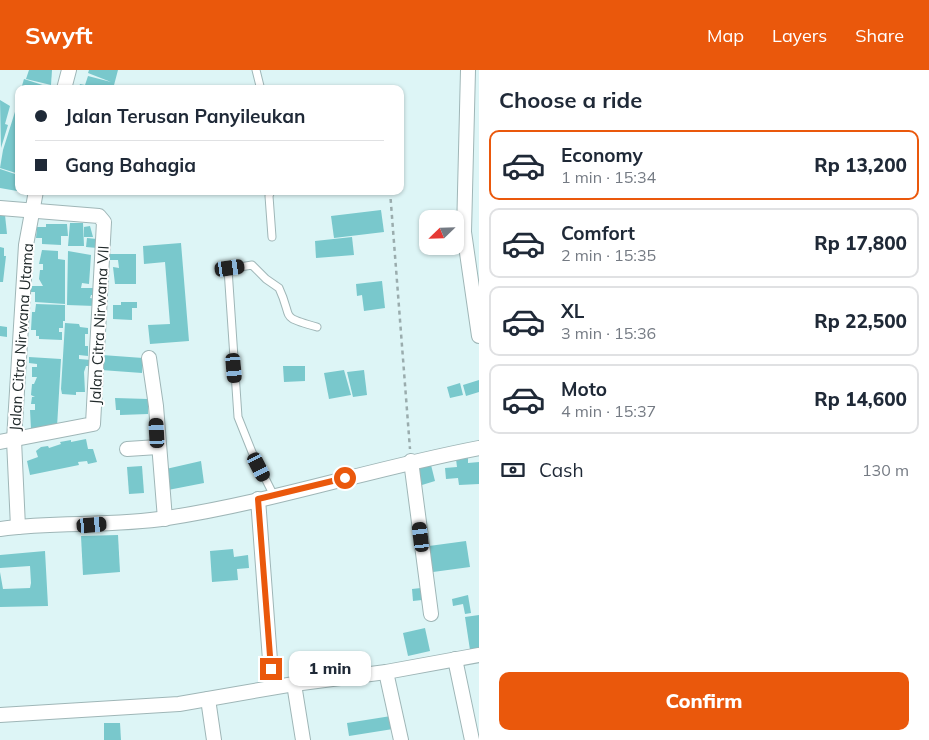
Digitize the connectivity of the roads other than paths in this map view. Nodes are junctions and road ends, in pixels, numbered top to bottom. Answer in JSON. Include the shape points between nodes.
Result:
{"nodes":[{"id":1,"x":69,"y":70,"type":"edge"},
{"id":2,"x":256,"y":70,"type":"edge"},
{"id":3,"x":468,"y":70,"type":"edge"},
{"id":4,"x":65,"y":85,"type":"edge"},
{"id":5,"x":260,"y":85,"type":"edge"},
{"id":6,"x":473,"y":106,"type":"edge"},
{"id":7,"x":35,"y":195,"type":"edge"},
{"id":8,"x":269,"y":195,"type":"edge"},
{"id":9,"x":0,"y":208,"type":"edge"},
{"id":10,"x":31,"y":210,"type":"junction"},
{"id":11,"x":272,"y":237,"type":"dead end"},
{"id":12,"x":318,"y":327,"type":"dead end"},
{"id":13,"x":479,"y":336,"type":"edge"},
{"id":14,"x":149,"y":358,"type":"dead end"},
{"id":15,"x":14,"y":440,"type":"junction"},
{"id":16,"x":0,"y":442,"type":"edge"},
{"id":17,"x":158,"y":447,"type":"junction"},
{"id":18,"x":479,"y":448,"type":"edge"},
{"id":19,"x":126,"y":449,"type":"dead end"},
{"id":20,"x":411,"y":461,"type":"junction"},
{"id":21,"x":274,"y":496,"type":"junction"},
{"id":22,"x":258,"y":499,"type":"junction"},
{"id":23,"x":165,"y":518,"type":"junction"},
{"id":24,"x":18,"y":527,"type":"junction"},
{"id":25,"x":0,"y":529,"type":"edge"},
{"id":26,"x":431,"y":614,"type":"dead end"},
{"id":27,"x":479,"y":655,"type":"edge"},
{"id":28,"x":455,"y":659,"type":"junction"},
{"id":29,"x":386,"y":672,"type":"junction"},
{"id":30,"x":294,"y":684,"type":"junction"},
{"id":31,"x":272,"y":687,"type":"junction"},
{"id":32,"x":208,"y":699,"type":"junction"},
{"id":33,"x":0,"y":715,"type":"edge"},
{"id":34,"x":214,"y":740,"type":"edge"},
{"id":35,"x":303,"y":740,"type":"edge"},
{"id":36,"x":401,"y":740,"type":"edge"},
{"id":37,"x":472,"y":740,"type":"edge"}],
"edges":[{"from":1,"to":4,"type":"street"},
{"from":2,"to":5,"type":"lane"},
{"from":3,"to":6,"type":"street"},
{"from":6,"to":13,"type":"street","via":[[464,232]]},
{"from":7,"to":10,"type":"street","name":"Jalan Citra Nirwana Utama"},
{"from":8,"to":11,"type":"lane"},
{"from":9,"to":10,"type":"street","name":"Jalan Citra Nirwana VII"},
{"from":10,"to":15,"type":"street","name":"Jalan Citra Nirwana Utama"},
{"from":10,"to":15,"type":"street","name":"Jalan Citra Nirwana VII","via":[[99,216],[104,222],[94,421],[89,427]]},
{"from":12,"to":21,"type":"lane","via":[[291,320],[279,288],[252,265],[228,269],[238,417]]},
{"from":14,"to":17,"type":"street"},
{"from":15,"to":16,"type":"street","name":"Jalan Citra Nirwana VII"},
{"from":15,"to":24,"type":"street","name":"Jalan Citra Nirwana Utama"},
{"from":17,"to":19,"type":"street"},
{"from":17,"to":23,"type":"street"},
{"from":18,"to":20,"type":"street"},
{"from":20,"to":21,"type":"street"},
{"from":20,"to":26,"type":"street"},
{"from":21,"to":22,"type":"street"},
{"from":22,"to":23,"type":"street"},
{"from":22,"to":31,"type":"street"},
{"from":23,"to":24,"type":"street","via":[[92,525]]},
{"from":24,"to":25,"type":"street"},
{"from":27,"to":28,"type":"street"},
{"from":28,"to":29,"type":"street"},
{"from":28,"to":37,"type":"street"},
{"from":29,"to":30,"type":"street"},
{"from":29,"to":36,"type":"street"},
{"from":30,"to":31,"type":"street"},
{"from":30,"to":35,"type":"street"},
{"from":31,"to":32,"type":"street"},
{"from":32,"to":33,"type":"street","via":[[153,707]]},
{"from":32,"to":34,"type":"street"}]}
